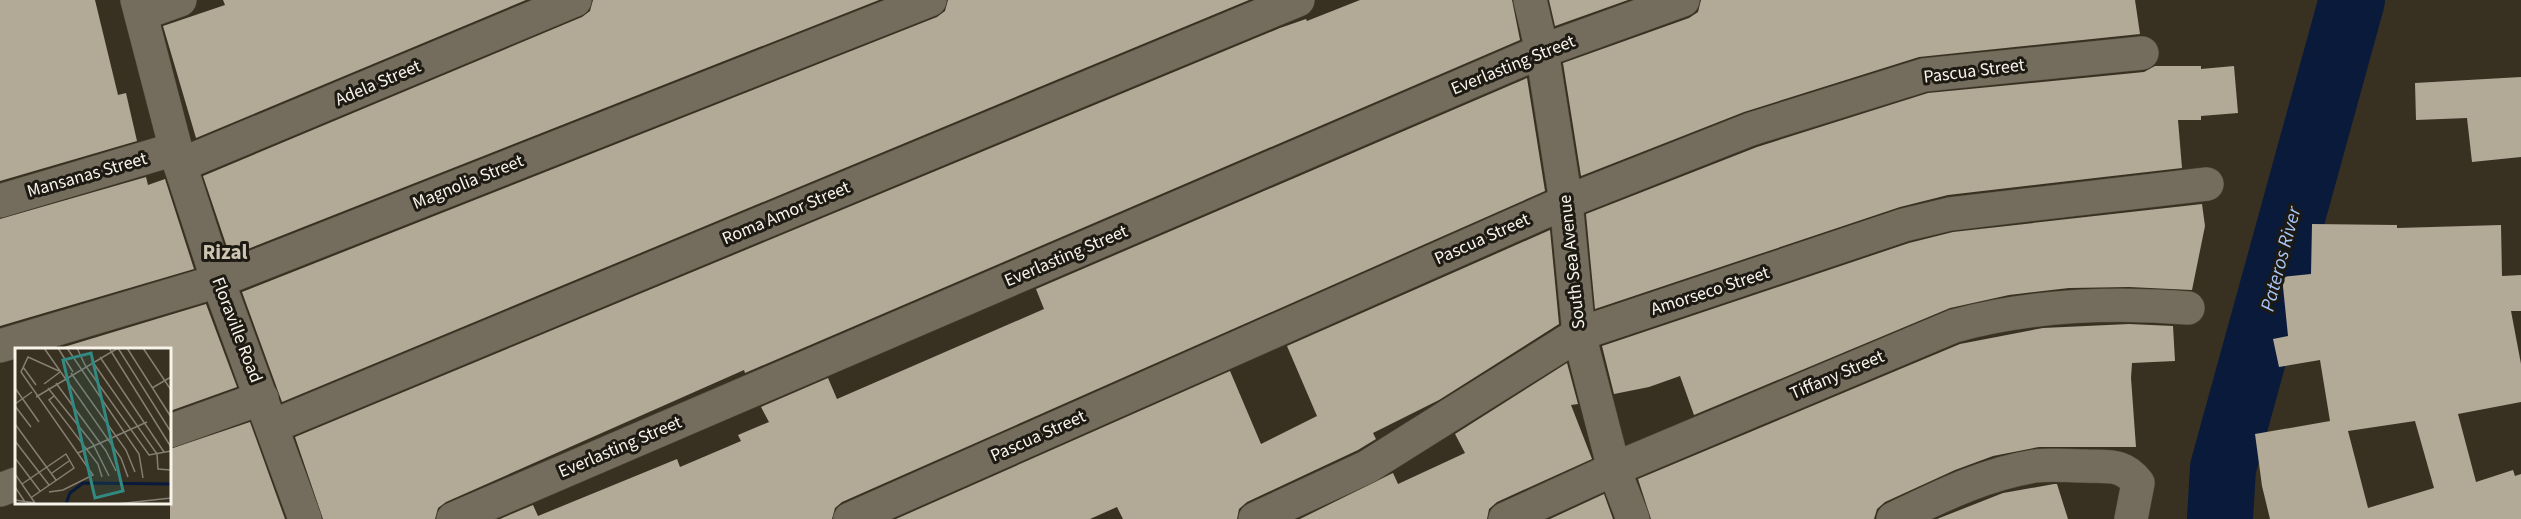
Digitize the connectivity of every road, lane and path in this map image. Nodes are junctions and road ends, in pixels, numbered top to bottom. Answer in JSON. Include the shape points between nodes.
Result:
{"nodes":[{"id":1,"x":180,"y":0,"type":"edge"},
{"id":2,"x":575,"y":0,"type":"edge"},
{"id":3,"x":930,"y":0,"type":"edge"},
{"id":4,"x":1298,"y":0,"type":"edge"},
{"id":5,"x":1530,"y":0,"type":"edge"},
{"id":6,"x":1683,"y":0,"type":"edge"},
{"id":7,"x":139,"y":7,"type":"edge"},
{"id":8,"x":1542,"y":51,"type":"junction"},
{"id":9,"x":2142,"y":53,"type":"dead end"},
{"id":10,"x":178,"y":157,"type":"junction"},
{"id":11,"x":2207,"y":183,"type":"dead end"},
{"id":12,"x":0,"y":201,"type":"edge"},
{"id":13,"x":1566,"y":202,"type":"junction"},
{"id":14,"x":218,"y":281,"type":"junction"},
{"id":15,"x":2188,"y":308,"type":"dead end"},
{"id":16,"x":1579,"y":334,"type":"junction"},
{"id":17,"x":0,"y":346,"type":"edge"},
{"id":18,"x":268,"y":412,"type":"junction"},
{"id":19,"x":171,"y":431,"type":"edge"},
{"id":20,"x":1614,"y":469,"type":"junction"},
{"id":21,"x":15,"y":484,"type":"edge"},
{"id":22,"x":0,"y":490,"type":"edge"},
{"id":23,"x":305,"y":519,"type":"edge"},
{"id":24,"x":453,"y":519,"type":"edge"},
{"id":25,"x":850,"y":519,"type":"edge"},
{"id":26,"x":1255,"y":519,"type":"edge"},
{"id":27,"x":1505,"y":519,"type":"edge"},
{"id":28,"x":1633,"y":519,"type":"edge"},
{"id":29,"x":1893,"y":519,"type":"edge"},
{"id":30,"x":2131,"y":519,"type":"edge"}],
"edges":[{"from":1,"to":7,"type":"street"},
{"from":2,"to":10,"type":"street","name":"Adela Street"},
{"from":3,"to":14,"type":"street","name":"Magnolia Street"},
{"from":4,"to":18,"type":"street","name":"Roma Amor Street"},
{"from":5,"to":8,"type":"street","name":"South Sea Avenue"},
{"from":6,"to":8,"type":"street","name":"Everlasting Street"},
{"from":7,"to":10,"type":"street","name":"Floraville Road"},
{"from":8,"to":13,"type":"street","name":"South Sea Avenue"},
{"from":8,"to":24,"type":"street","name":"Everlasting Street"},
{"from":9,"to":13,"type":"street","name":"Pascua Street","via":[[1924,75],[1751,129]]},
{"from":10,"to":12,"type":"street","name":"Mansanas Street"},
{"from":10,"to":14,"type":"street","name":"Floraville Road"},
{"from":11,"to":16,"type":"street","name":"Amorseco Street","via":[[1950,214],[1904,225]]},
{"from":13,"to":16,"type":"street","name":"South Sea Avenue"},
{"from":13,"to":25,"type":"street","name":"Pascua Street"},
{"from":14,"to":17,"type":"street","name":"Magnolia Street"},
{"from":14,"to":18,"type":"street","name":"Floraville Road"},
{"from":15,"to":20,"type":"street","name":"Tiffany Street","via":[[2105,304],[1954,326]]},
{"from":16,"to":20,"type":"street","name":"South Sea Avenue"},
{"from":16,"to":26,"type":"street","name":"Amorseco Street","via":[[1367,467]]},
{"from":18,"to":19,"type":"street","name":"Roma Amor Street"},
{"from":18,"to":23,"type":"street","name":"Floraville Road"},
{"from":20,"to":27,"type":"street","name":"Tiffany Street"},
{"from":20,"to":28,"type":"street","name":"South Sea Avenue"},
{"from":21,"to":22,"type":"street"},
{"from":29,"to":30,"type":"street","via":[[1962,486],[2037,466],[2116,467],[2130,471],[2138,483]]}]}
